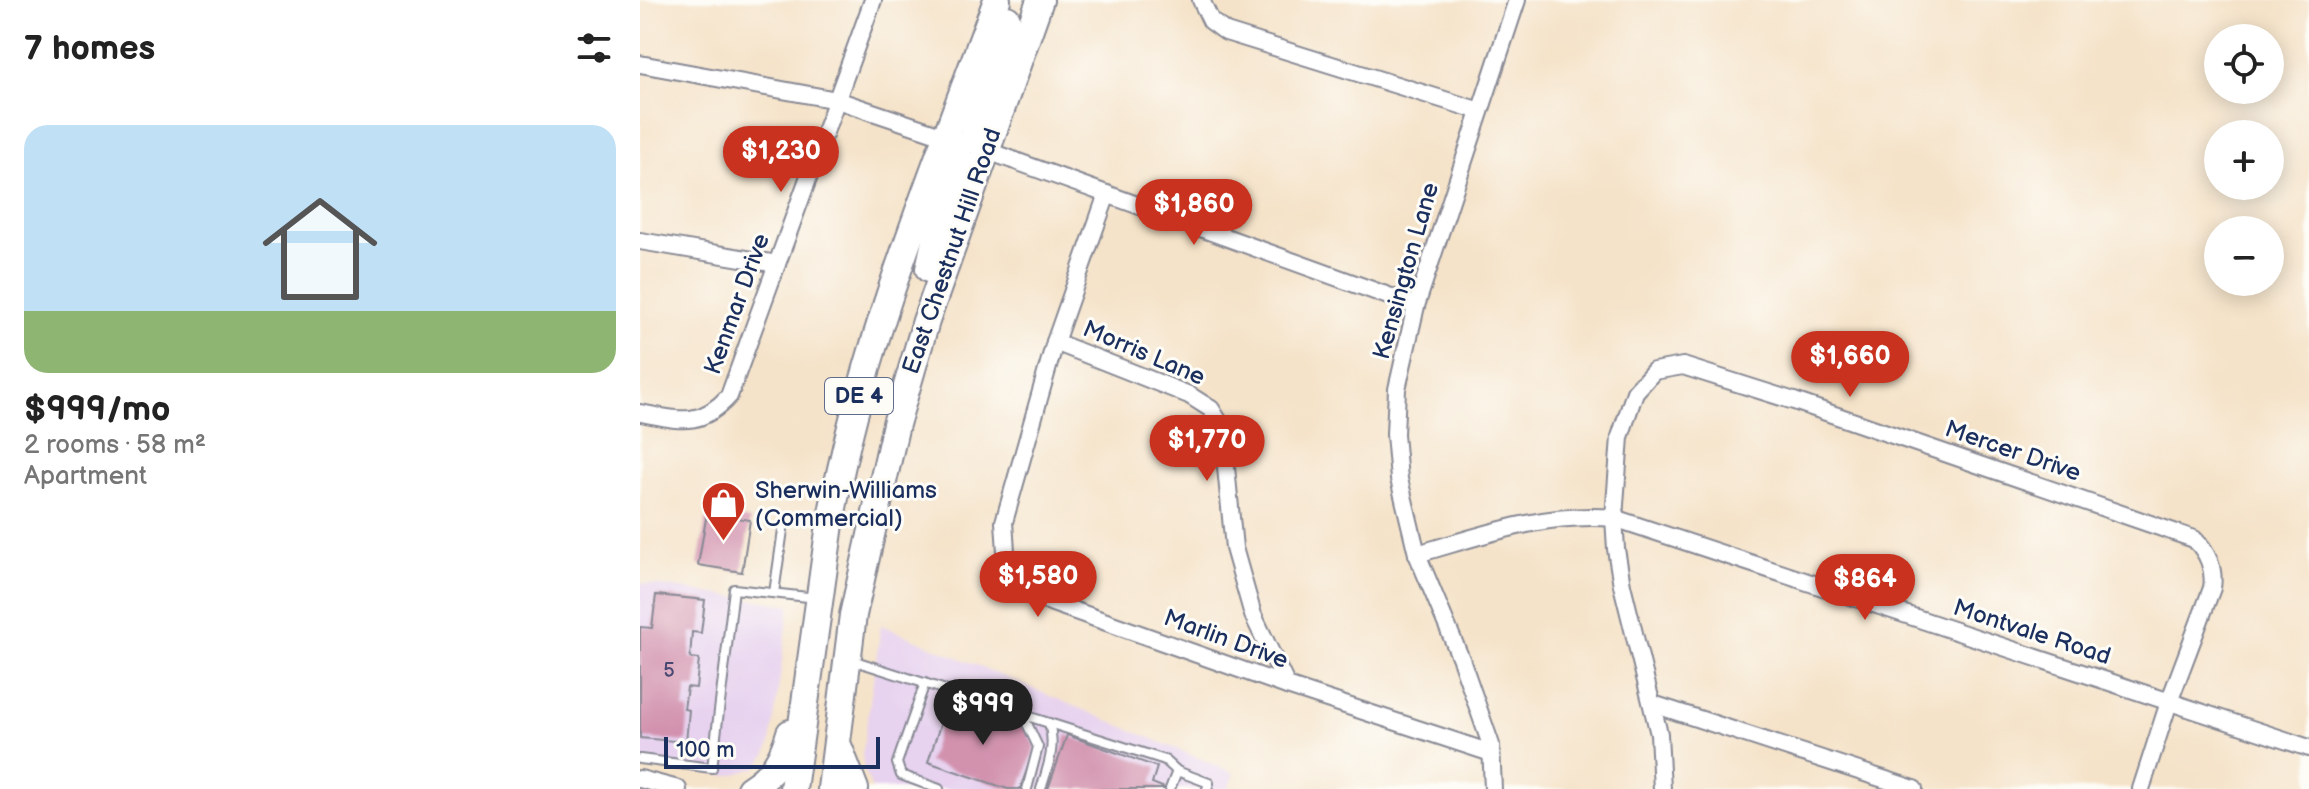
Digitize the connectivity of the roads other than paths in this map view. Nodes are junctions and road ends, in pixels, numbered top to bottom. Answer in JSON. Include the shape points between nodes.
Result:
{"nodes":[{"id":1,"x":873,"y":0,"type":"edge"},
{"id":2,"x":997,"y":0,"type":"edge"},
{"id":3,"x":1012,"y":0,"type":"edge"},
{"id":4,"x":1040,"y":0,"type":"edge"},
{"id":5,"x":1201,"y":0,"type":"edge"},
{"id":6,"x":1517,"y":0,"type":"edge"},
{"id":7,"x":640,"y":64,"type":"edge"},
{"id":8,"x":837,"y":100,"type":"junction"},
{"id":9,"x":1480,"y":111,"type":"junction"},
{"id":10,"x":947,"y":137,"type":"junction"},
{"id":11,"x":985,"y":150,"type":"junction"},
{"id":12,"x":1107,"y":194,"type":"junction"},
{"id":13,"x":640,"y":241,"type":"edge"},
{"id":14,"x":777,"y":264,"type":"junction"},
{"id":15,"x":1416,"y":306,"type":"junction"},
{"id":16,"x":926,"y":321,"type":"junction"},
{"id":17,"x":1055,"y":342,"type":"junction"},
{"id":18,"x":640,"y":413,"type":"edge"},
{"id":19,"x":1614,"y":518,"type":"junction"},
{"id":20,"x":784,"y":523,"type":"dead end"},
{"id":21,"x":1417,"y":554,"type":"junction"},
{"id":22,"x":774,"y":593,"type":"junction"},
{"id":23,"x":817,"y":598,"type":"junction"},
{"id":24,"x":847,"y":659,"type":"junction"},
{"id":25,"x":807,"y":680,"type":"junction"},
{"id":26,"x":925,"y":683,"type":"junction"},
{"id":27,"x":1287,"y":686,"type":"junction"},
{"id":28,"x":2169,"y":702,"type":"junction"},
{"id":29,"x":1653,"y":704,"type":"junction"},
{"id":30,"x":1023,"y":715,"type":"junction"},
{"id":31,"x":1049,"y":723,"type":"junction"},
{"id":32,"x":837,"y":742,"type":"junction"},
{"id":33,"x":2309,"y":748,"type":"edge"},
{"id":34,"x":1491,"y":753,"type":"junction"},
{"id":35,"x":640,"y":759,"type":"edge"},
{"id":36,"x":1177,"y":771,"type":"junction"},
{"id":37,"x":640,"y":779,"type":"edge"},
{"id":38,"x":1208,"y":786,"type":"edge"},
{"id":39,"x":678,"y":789,"type":"edge"},
{"id":40,"x":750,"y":789,"type":"edge"},
{"id":41,"x":793,"y":789,"type":"edge"},
{"id":42,"x":831,"y":789,"type":"edge"},
{"id":43,"x":855,"y":789,"type":"edge"},
{"id":44,"x":939,"y":789,"type":"edge"},
{"id":45,"x":1027,"y":789,"type":"edge"},
{"id":46,"x":1041,"y":789,"type":"edge"},
{"id":47,"x":1170,"y":789,"type":"edge"},
{"id":48,"x":1218,"y":789,"type":"edge"},
{"id":49,"x":1493,"y":789,"type":"edge"},
{"id":50,"x":1662,"y":789,"type":"edge"},
{"id":51,"x":1914,"y":789,"type":"edge"},
{"id":52,"x":2141,"y":789,"type":"edge"}],
"edges":[{"from":1,"to":8,"type":"street","name":"Kenmar Drive"},
{"from":2,"to":10,"type":"main road","name":"East Chestnut Hill Road","number":"DE 4"},
{"from":3,"to":11,"type":"main road","via":[[974,124]]},
{"from":4,"to":11,"type":"main road","name":"East Chestnut Hill Road","number":"DE 4"},
{"from":5,"to":9,"type":"street","via":[[1211,21],[1226,32]]},
{"from":6,"to":9,"type":"street","name":"Kensington Lane"},
{"from":7,"to":8,"type":"street"},
{"from":8,"to":10,"type":"street"},
{"from":8,"to":14,"type":"street","name":"Kenmar Drive"},
{"from":9,"to":15,"type":"street","name":"Kensington Lane"},
{"from":10,"to":16,"type":"main road","via":[[956,144],[960,159],[927,277]]},
{"from":10,"to":23,"type":"main road","name":"East Chestnut Hill Road","number":"DE 4","via":[[872,345],[837,483]]},
{"from":11,"to":12,"type":"street"},
{"from":11,"to":16,"type":"main road","name":"East Chestnut Hill Road","number":"DE 4"},
{"from":12,"to":15,"type":"street"},
{"from":12,"to":17,"type":"street","name":"Marlin Drive"},
{"from":13,"to":14,"type":"street"},
{"from":14,"to":18,"type":"street","name":"Kenmar Drive","via":[[736,380],[719,407],[693,420]]},
{"from":15,"to":21,"type":"street","name":"Kensington Lane","via":[[1397,389],[1395,434],[1399,479]]},
{"from":16,"to":24,"type":"main road","name":"East Chestnut Hill Road","number":"DE 4","via":[[873,517]]},
{"from":17,"to":27,"type":"street","name":"Morris Lane","via":[[1189,395],[1211,409],[1223,437],[1234,548],[1253,615]]},
{"from":17,"to":27,"type":"street","name":"Marlin Drive","via":[[1004,522],[1007,566],[1015,584],[1030,595]]},
{"from":19,"to":21,"type":"street","name":"Montvale Road","via":[[1580,515],[1535,521]]},
{"from":19,"to":28,"type":"street","name":"Montvale Road"},
{"from":19,"to":28,"type":"street","name":"Mercer Drive","via":[[1620,437],[1635,392],[1654,371],[1683,366],[1794,401],[2194,539],[2208,559],[2212,588]]},
{"from":19,"to":29,"type":"street","name":"Mercer Drive","via":[[1622,585]]},
{"from":20,"to":22,"type":"lane"},
{"from":21,"to":34,"type":"street","name":"Kensington Lane","via":[[1461,659]]},
{"from":22,"to":23,"type":"lane"},
{"from":22,"to":35,"type":"lane","via":[[734,589],[712,768]]},
{"from":23,"to":25,"type":"main road","name":"East Chestnut Hill Road","number":"DE 4"},
{"from":24,"to":26,"type":"lane"},
{"from":24,"to":32,"type":"main road","name":"East Chestnut Hill Road","number":"DE 4"},
{"from":25,"to":40,"type":"main road","via":[[781,759]]},
{"from":25,"to":41,"type":"main road","name":"East Chestnut Hill Road","number":"DE 4"},
{"from":26,"to":30,"type":"lane"},
{"from":26,"to":44,"type":"lane","via":[[897,763],[901,775]]},
{"from":27,"to":34,"type":"street","name":"Marlin Drive"},
{"from":28,"to":33,"type":"street","name":"Montvale Road"},
{"from":28,"to":52,"type":"street","name":"Mercer Drive"},
{"from":29,"to":50,"type":"street","name":"Mercer Drive"},
{"from":29,"to":51,"type":"street"},
{"from":30,"to":31,"type":"lane"},
{"from":30,"to":45,"type":"lane","via":[[1038,747]]},
{"from":31,"to":36,"type":"lane","via":[[1165,760]]},
{"from":31,"to":46,"type":"lane","via":[[1051,755]]},
{"from":32,"to":42,"type":"main road","name":"East Chestnut Hill Road","number":"DE 4"},
{"from":32,"to":43,"type":"main road"},
{"from":34,"to":49,"type":"street","name":"Kensington Lane"},
{"from":36,"to":38,"type":"lane"},
{"from":36,"to":47,"type":"lane"},
{"from":37,"to":39,"type":"street"},
{"from":38,"to":48,"type":"lane"}]}
